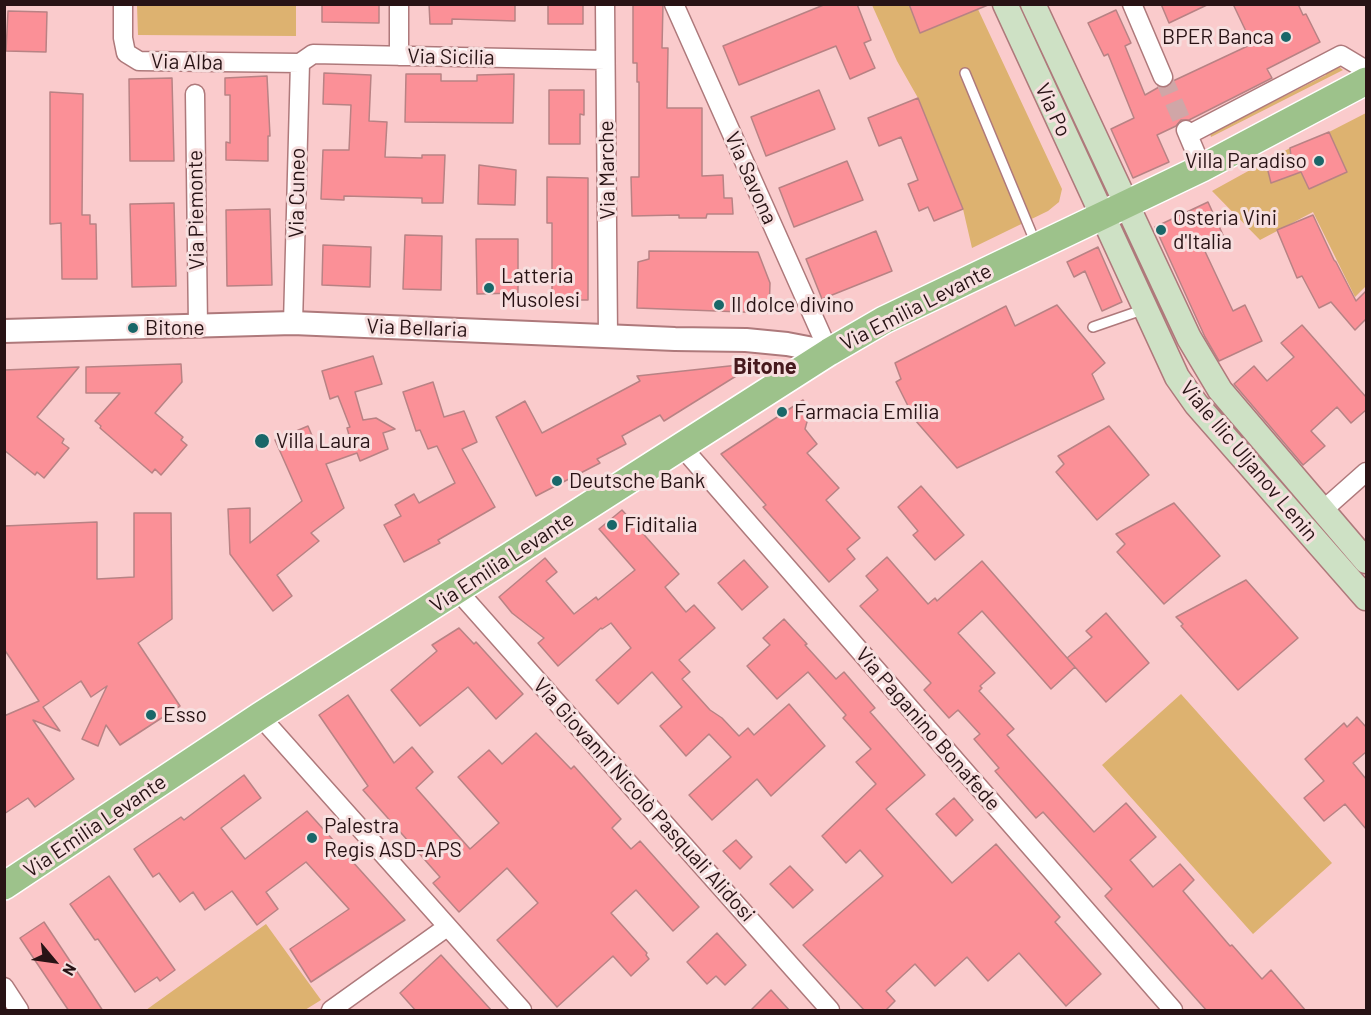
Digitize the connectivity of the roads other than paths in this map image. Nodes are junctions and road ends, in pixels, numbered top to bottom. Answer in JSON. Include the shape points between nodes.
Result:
{"nodes":[{"id":1,"x":123,"y":4,"type":"edge"},
{"id":2,"x":399,"y":4,"type":"edge"},
{"id":3,"x":605,"y":4,"type":"edge"},
{"id":4,"x":674,"y":4,"type":"edge"},
{"id":5,"x":1005,"y":4,"type":"edge"},
{"id":6,"x":1033,"y":4,"type":"edge"},
{"id":7,"x":1132,"y":4,"type":"edge"},
{"id":8,"x":399,"y":56,"type":"junction"},
{"id":9,"x":605,"y":60,"type":"junction"},
{"id":10,"x":300,"y":63,"type":"junction"},
{"id":11,"x":1366,"y":70,"type":"edge"},
{"id":12,"x":965,"y":73,"type":"dead end"},
{"id":13,"x":1163,"y":77,"type":"tunnel mouth"},
{"id":14,"x":1366,"y":81,"type":"edge"},
{"id":15,"x":195,"y":94,"type":"dead end"},
{"id":16,"x":1202,"y":168,"type":"junction"},
{"id":17,"x":1114,"y":210,"type":"junction"},
{"id":18,"x":1037,"y":246,"type":"junction"},
{"id":19,"x":1145,"y":309,"type":"junction"},
{"id":20,"x":293,"y":323,"type":"junction"},
{"id":21,"x":198,"y":326,"type":"junction"},
{"id":22,"x":1093,"y":327,"type":"dead end"},
{"id":23,"x":4,"y":331,"type":"edge"},
{"id":24,"x":608,"y":336,"type":"junction"},
{"id":25,"x":829,"y":352,"type":"junction"},
{"id":26,"x":682,"y":447,"type":"junction"},
{"id":27,"x":1366,"y":472,"type":"edge"},
{"id":28,"x":1322,"y":511,"type":"junction"},
{"id":29,"x":1366,"y":561,"type":"edge"},
{"id":30,"x":457,"y":590,"type":"junction"},
{"id":31,"x":1366,"y":598,"type":"edge"},
{"id":32,"x":260,"y":716,"type":"junction"},
{"id":33,"x":4,"y":886,"type":"edge"},
{"id":34,"x":447,"y":927,"type":"junction"},
{"id":35,"x":4,"y":987,"type":"edge"},
{"id":36,"x":19,"y":1011,"type":"edge"},
{"id":37,"x":331,"y":1011,"type":"edge"},
{"id":38,"x":522,"y":1011,"type":"edge"},
{"id":39,"x":830,"y":1011,"type":"edge"},
{"id":40,"x":1173,"y":1011,"type":"edge"}],
"edges":[{"from":1,"to":10,"type":"street","name":"Via Alba","via":[[126,53],[139,61]]},
{"from":2,"to":8,"type":"street"},
{"from":3,"to":9,"type":"street","name":"Via Marche"},
{"from":4,"to":25,"type":"street","name":"Via Savona"},
{"from":5,"to":17,"type":"main road","name":"Via Po"},
{"from":6,"to":17,"type":"main road","name":"Via Po"},
{"from":7,"to":13,"type":"street"},
{"from":8,"to":9,"type":"street","name":"Via Sicilia"},
{"from":8,"to":10,"type":"street","name":"Via Sicilia","via":[[313,54]]},
{"from":9,"to":24,"type":"street","name":"Via Marche"},
{"from":10,"to":20,"type":"street","name":"Via Cuneo"},
{"from":11,"to":16,"type":"street","via":[[1341,56],[1187,133]]},
{"from":12,"to":18,"type":"lane"},
{"from":14,"to":16,"type":"main road","name":"Via Emilia Levante"},
{"from":15,"to":21,"type":"street","name":"Via Piemonte"},
{"from":16,"to":17,"type":"main road","name":"Via Emilia Levante"},
{"from":17,"to":18,"type":"main road","name":"Via Emilia Levante"},
{"from":17,"to":19,"type":"main road","name":"Viale Ilic Uljanov Lenin"},
{"from":17,"to":28,"type":"main road","name":"Viale Ilic Uljanov Lenin","via":[[1220,390]]},
{"from":18,"to":25,"type":"main road","name":"Via Emilia Levante","via":[[884,320]]},
{"from":19,"to":22,"type":"lane"},
{"from":19,"to":31,"type":"main road","name":"Viale Ilic Uljanov Lenin","via":[[1176,376],[1196,404]]},
{"from":20,"to":21,"type":"street","name":"Via Bellaria"},
{"from":20,"to":24,"type":"street","name":"Via Bellaria"},
{"from":21,"to":23,"type":"street","name":"Via Bellaria"},
{"from":24,"to":25,"type":"street","name":"Via Bellaria","via":[[746,340]]},
{"from":25,"to":26,"type":"main road","name":"Via Emilia Levante"},
{"from":26,"to":30,"type":"main road","name":"Via Emilia Levante"},
{"from":26,"to":40,"type":"street","name":"Via Paganino Bonafede"},
{"from":27,"to":28,"type":"street"},
{"from":28,"to":29,"type":"main road","name":"Viale Ilic Uljanov Lenin"},
{"from":30,"to":32,"type":"main road","name":"Via Emilia Levante"},
{"from":30,"to":39,"type":"street","name":"Via Giovanni Nicolò Pasquali Alidosi"},
{"from":32,"to":33,"type":"main road","name":"Via Emilia Levante"},
{"from":32,"to":34,"type":"street"},
{"from":34,"to":37,"type":"street"},
{"from":34,"to":38,"type":"street"},
{"from":35,"to":36,"type":"street"}]}
